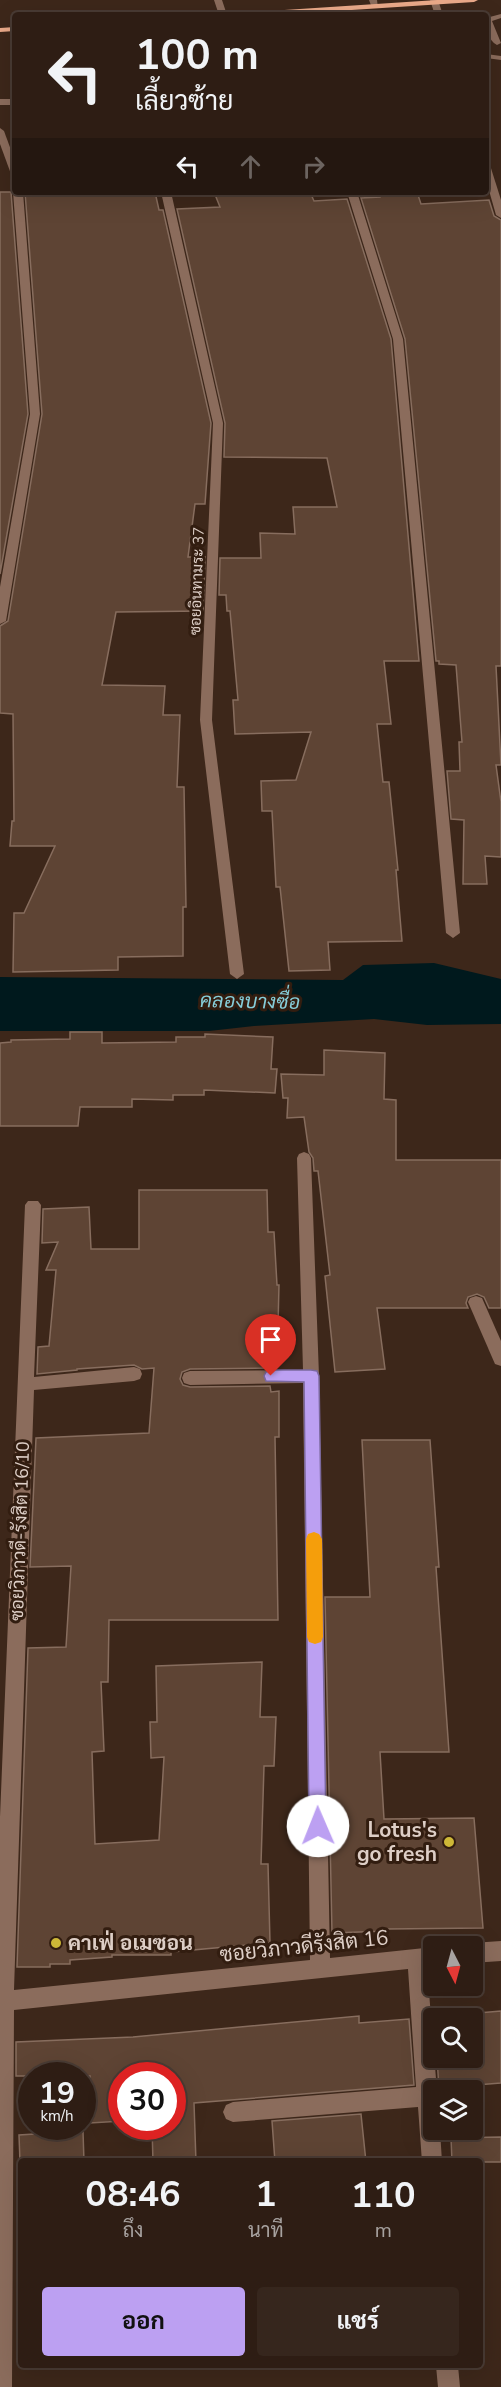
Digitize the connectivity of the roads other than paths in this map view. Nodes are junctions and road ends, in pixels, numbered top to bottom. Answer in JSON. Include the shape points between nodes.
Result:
{"nodes":[{"id":1,"x":474,"y":0,"type":"edge"},
{"id":2,"x":434,"y":1,"type":"edge"},
{"id":3,"x":374,"y":3,"type":"edge"},
{"id":4,"x":271,"y":12,"type":"edge"},
{"id":5,"x":489,"y":24,"type":"edge"},
{"id":6,"x":497,"y":42,"type":"dead end"},
{"id":7,"x":0,"y":131,"type":"edge"},
{"id":8,"x":12,"y":165,"type":"edge"},
{"id":9,"x":489,"y":175,"type":"edge"},
{"id":10,"x":18,"y":195,"type":"edge"},
{"id":11,"x":167,"y":195,"type":"edge"},
{"id":12,"x":353,"y":195,"type":"edge"},
{"id":13,"x":501,"y":215,"type":"edge"},
{"id":14,"x":0,"y":621,"type":"edge"},
{"id":15,"x":453,"y":933,"type":"dead end"},
{"id":16,"x":237,"y":974,"type":"dead end"},
{"id":17,"x":304,"y":1158,"type":"dead end"},
{"id":18,"x":33,"y":1204,"type":"dead end"},
{"id":19,"x":476,"y":1302,"type":"dead end"},
{"id":20,"x":501,"y":1359,"type":"edge"},
{"id":21,"x":134,"y":1374,"type":"dead end"},
{"id":22,"x":311,"y":1376,"type":"junction"},
{"id":23,"x":190,"y":1378,"type":"dead end"},
{"id":24,"x":26,"y":1384,"type":"junction"},
{"id":25,"x":6,"y":1726,"type":"edge"},
{"id":26,"x":501,"y":1951,"type":"edge"},
{"id":27,"x":483,"y":1952,"type":"edge"},
{"id":28,"x":423,"y":1958,"type":"edge"},
{"id":29,"x":320,"y":1969,"type":"junction"},
{"id":30,"x":426,"y":1996,"type":"edge"},
{"id":31,"x":2,"y":2001,"type":"edge"},
{"id":32,"x":427,"y":2080,"type":"edge"},
{"id":33,"x":423,"y":2096,"type":"edge"},
{"id":34,"x":233,"y":2112,"type":"dead end"},
{"id":35,"x":430,"y":2140,"type":"edge"},
{"id":36,"x":432,"y":2158,"type":"edge"},
{"id":37,"x":447,"y":2368,"type":"edge"},
{"id":38,"x":1,"y":2387,"type":"edge"},
{"id":39,"x":449,"y":2387,"type":"edge"}],
"edges":[{"from":1,"to":2,"type":"main road"},
{"from":2,"to":3,"type":"main road"},
{"from":3,"to":4,"type":"main road"},
{"from":5,"to":6,"type":"street"},
{"from":7,"to":8,"type":"street"},
{"from":9,"to":13,"type":"street"},
{"from":10,"to":14,"type":"street","via":[[34,414]]},
{"from":11,"to":16,"type":"street","name":"ซอยอินทามระ 37","via":[[218,423],[206,720]]},
{"from":12,"to":15,"type":"street","via":[[398,339]]},
{"from":17,"to":22,"type":"street"},
{"from":18,"to":24,"type":"street","name":"ซอยวิภาวดี-รังสิต 16/10"},
{"from":19,"to":20,"type":"street"},
{"from":21,"to":24,"type":"street"},
{"from":22,"to":23,"type":"street"},
{"from":22,"to":29,"type":"street"},
{"from":24,"to":25,"type":"street","name":"ซอยวิภาวดี-รังสิต 16/10"},
{"from":25,"to":31,"type":"street","name":"ซอยวิภาวดี-รังสิต 16/10"},
{"from":26,"to":27,"type":"street"},
{"from":28,"to":29,"type":"street","name":"ซอยวิภาวดีรังสิต 16"},
{"from":29,"to":31,"type":"street","name":"ซอยวิภาวดีรังสิต 16"},
{"from":30,"to":32,"type":"street"},
{"from":31,"to":38,"type":"street","name":"ซอยวิภาวดี-รังสิต 16/10"},
{"from":33,"to":34,"type":"street"},
{"from":35,"to":36,"type":"street"},
{"from":37,"to":39,"type":"street"}]}
